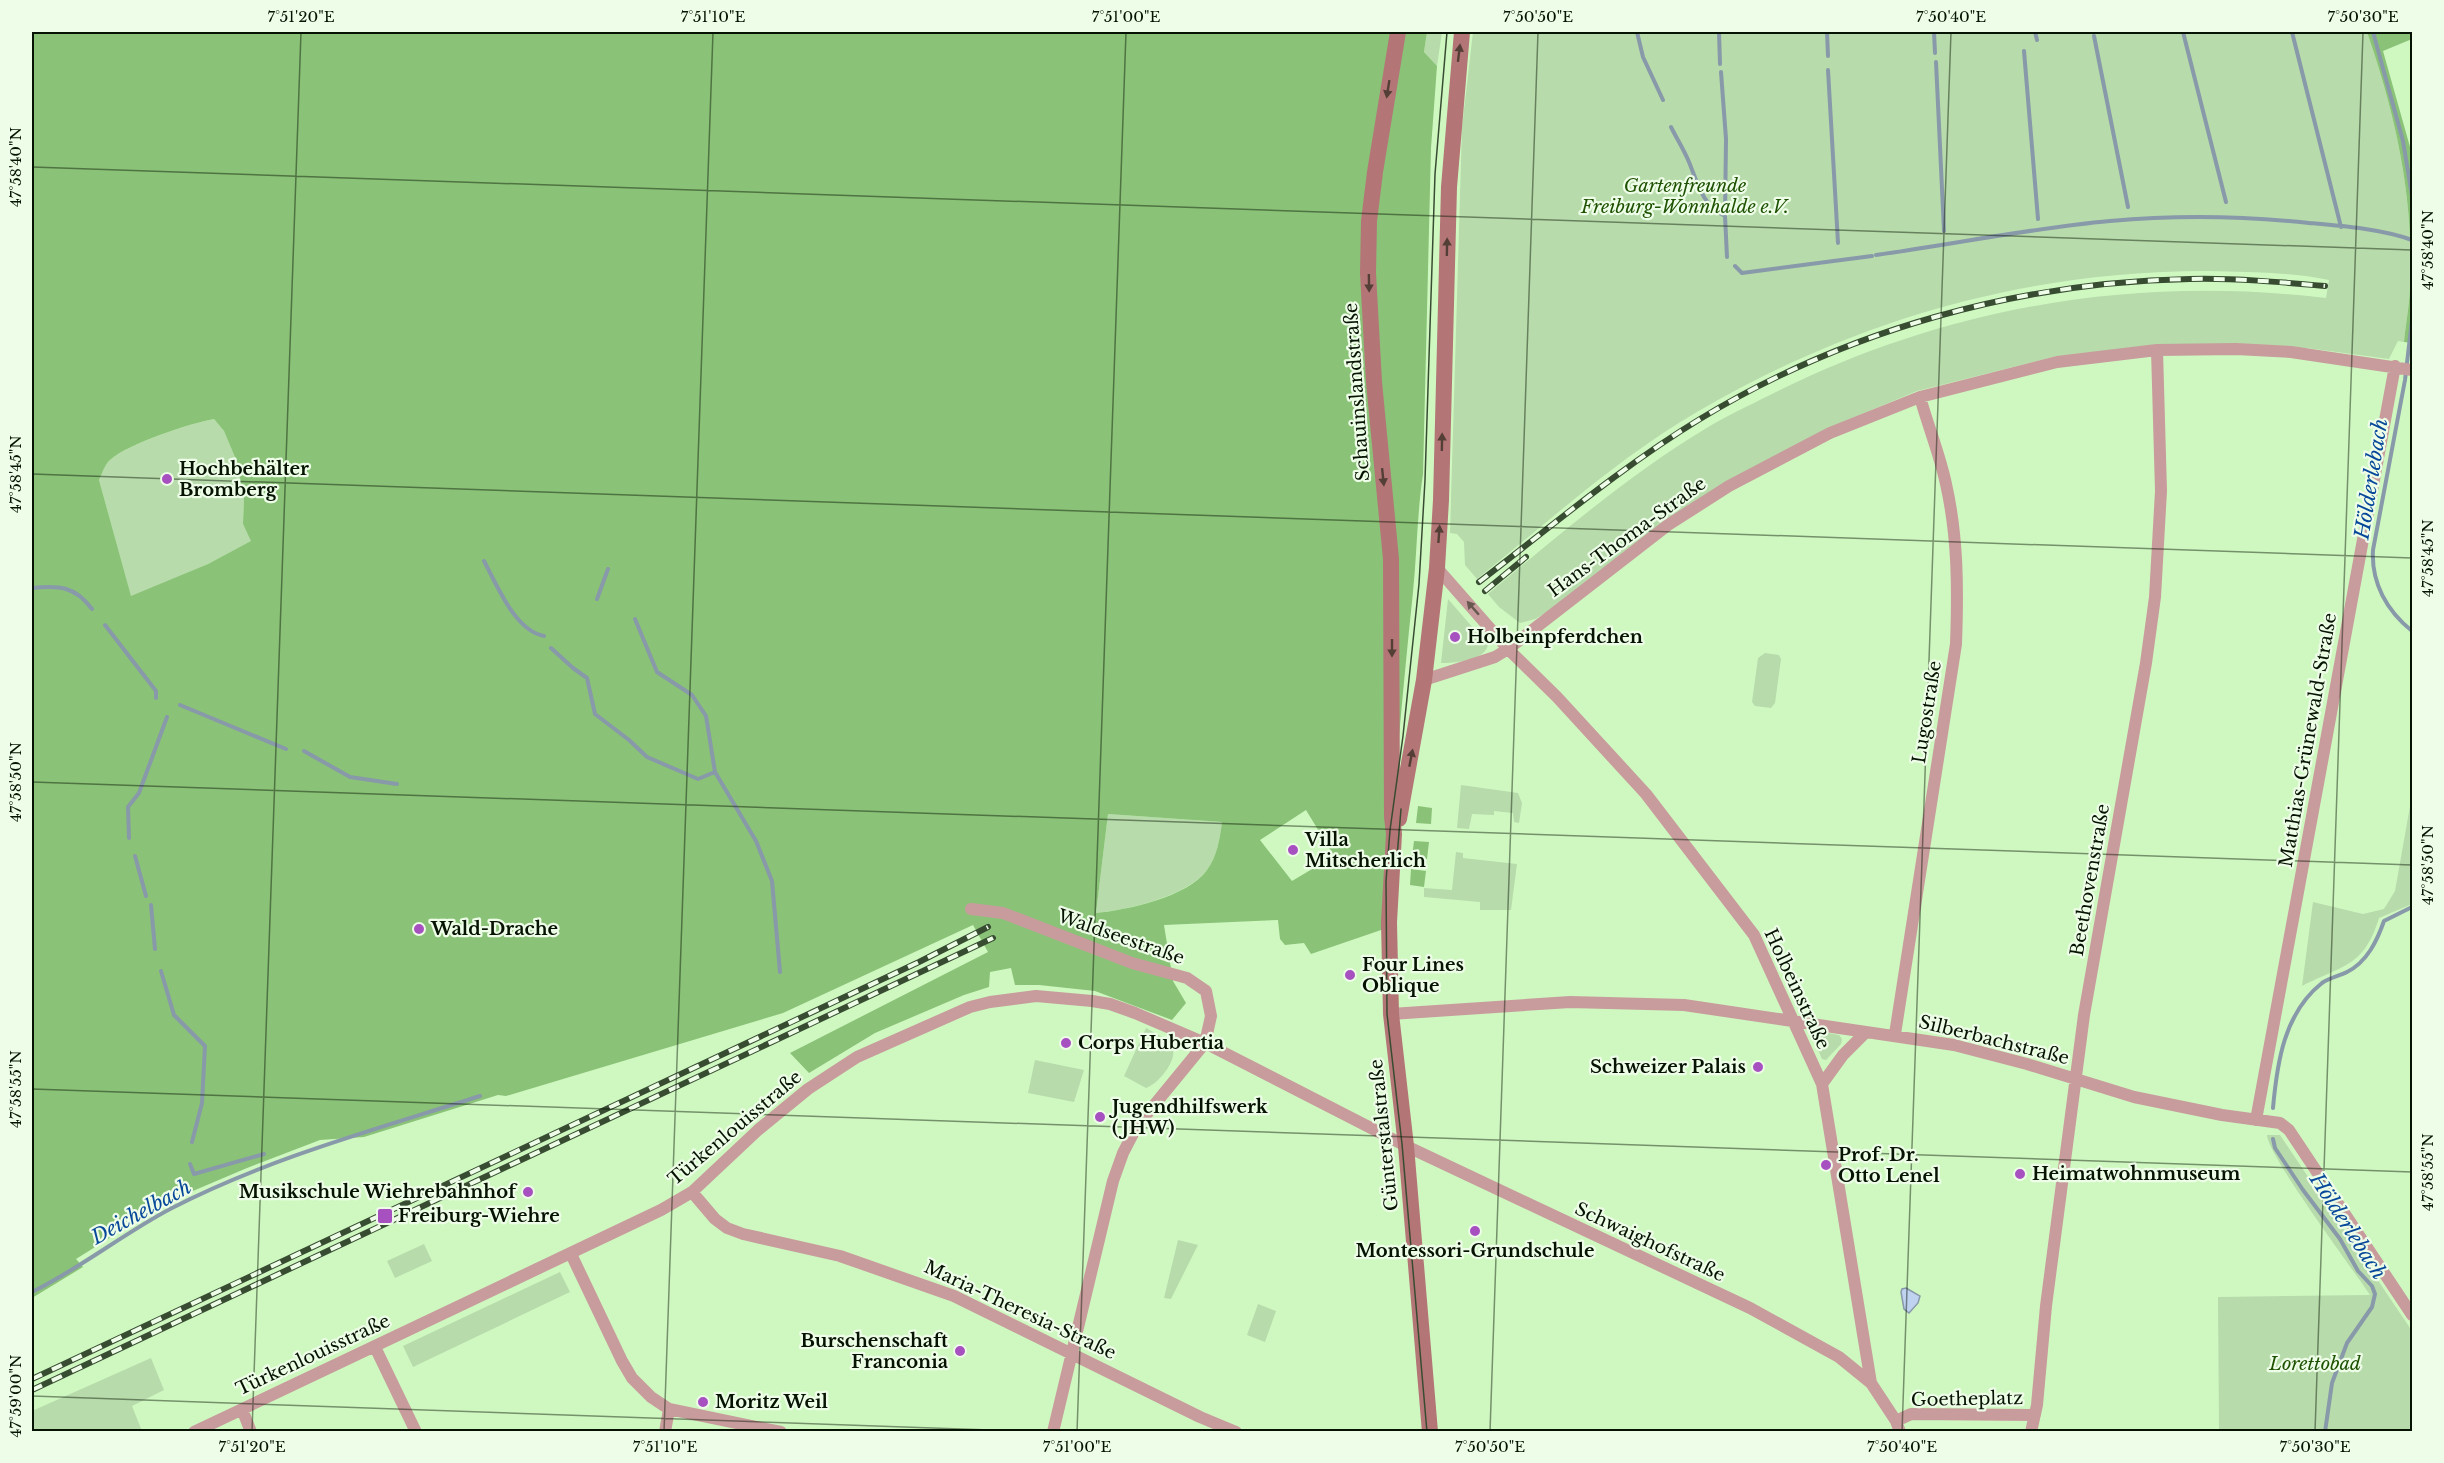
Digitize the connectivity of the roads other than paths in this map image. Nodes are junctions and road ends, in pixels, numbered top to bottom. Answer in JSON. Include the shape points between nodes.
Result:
{"nodes":[{"id":1,"x":1398,"y":32,"type":"edge"},
{"id":2,"x":1462,"y":32,"type":"edge"},
{"id":3,"x":2157,"y":350,"type":"junction"},
{"id":4,"x":2397,"y":367,"type":"junction"},
{"id":5,"x":2412,"y":370,"type":"edge"},
{"id":6,"x":1920,"y":397,"type":"junction"},
{"id":7,"x":1437,"y":568,"type":"junction"},
{"id":8,"x":1508,"y":649,"type":"junction"},
{"id":9,"x":1424,"y":680,"type":"junction"},
{"id":10,"x":1393,"y":752,"type":"joint"},
{"id":11,"x":1394,"y":834,"type":"junction"},
{"id":12,"x":971,"y":909,"type":"dead end"},
{"id":13,"x":1391,"y":1014,"type":"junction"},
{"id":14,"x":1793,"y":1021,"type":"junction"},
{"id":15,"x":1866,"y":1032,"type":"junction"},
{"id":16,"x":1895,"y":1034,"type":"junction"},
{"id":17,"x":1205,"y":1043,"type":"junction"},
{"id":18,"x":2077,"y":1080,"type":"junction"},
{"id":19,"x":1822,"y":1084,"type":"junction"},
{"id":20,"x":2261,"y":1120,"type":"junction"},
{"id":21,"x":1406,"y":1146,"type":"junction"},
{"id":22,"x":692,"y":1192,"type":"junction"},
{"id":23,"x":571,"y":1254,"type":"junction"},
{"id":24,"x":2412,"y":1315,"type":"edge"},
{"id":25,"x":375,"y":1347,"type":"junction"},
{"id":26,"x":1072,"y":1352,"type":"junction"},
{"id":27,"x":1871,"y":1383,"type":"junction"},
{"id":28,"x":242,"y":1409,"type":"junction"},
{"id":29,"x":669,"y":1409,"type":"junction"},
{"id":30,"x":2035,"y":1416,"type":"junction"},
{"id":31,"x":1898,"y":1426,"type":"edge"},
{"id":32,"x":194,"y":1431,"type":"edge"},
{"id":33,"x":251,"y":1431,"type":"edge"},
{"id":34,"x":416,"y":1431,"type":"edge"},
{"id":35,"x":665,"y":1431,"type":"edge"},
{"id":36,"x":781,"y":1431,"type":"edge"},
{"id":37,"x":1053,"y":1431,"type":"edge"},
{"id":38,"x":1236,"y":1431,"type":"edge"},
{"id":39,"x":1430,"y":1431,"type":"edge"},
{"id":40,"x":2031,"y":1431,"type":"edge"}],
"edges":[{"from":1,"to":10,"type":"main road","name":"Schauinslandstraße","one_way":true,"via":[[1375,172],[1368,262],[1369,318],[1391,559]]},
{"from":7,"to":2,"type":"main road","one_way":true,"via":[[1449,187]]},
{"from":3,"to":4,"type":"street","name":"Hans-Thoma-Straße","via":[[2291,352]]},
{"from":3,"to":6,"type":"street","name":"Hans-Thoma-Straße","via":[[2057,362]]},
{"from":3,"to":18,"type":"street","name":"Beethovenstraße","via":[[2161,491],[2155,597],[2084,1015]]},
{"from":4,"to":5,"type":"street","name":"Hans-Thoma-Straße"},
{"from":4,"to":20,"type":"street","name":"Matthias-Grünewald-Straße"},
{"from":6,"to":8,"type":"street","name":"Hans-Thoma-Straße","via":[[1830,433],[1729,486],[1668,525]]},
{"from":6,"to":16,"type":"street","name":"Lugostraße","via":[[1946,483],[1953,521],[1957,624]]},
{"from":8,"to":7,"type":"street","name":"Holbeinstraße","one_way":true},
{"from":7,"to":9,"type":"main road","name":"Günterstalstraße"},
{"from":8,"to":9,"type":"street","via":[[1495,657]]},
{"from":8,"to":14,"type":"street","name":"Holbeinstraße","via":[[1675,829],[1754,935]]},
{"from":11,"to":9,"type":"main road","name":"Günterstalstraße","one_way":true,"via":[[1401,816]]},
{"from":10,"to":11,"type":"main road","name":"Günterstalstraße"},
{"from":11,"to":13,"type":"main road","name":"Günterstalstraße","via":[[1389,922]]},
{"from":12,"to":17,"type":"street","name":"Waldseestraße","via":[[1004,913],[1132,963],[1198,983],[1210,1004]]},
{"from":13,"to":14,"type":"street","name":"Silberbachstraße","via":[[1570,1002],[1684,1005]]},
{"from":13,"to":21,"type":"main road","name":"Günterstalstraße"},
{"from":14,"to":15,"type":"street","name":"Silberbachstraße"},
{"from":14,"to":19,"type":"street","name":"Holbeinstraße"},
{"from":15,"to":16,"type":"street","name":"Silberbachstraße"},
{"from":15,"to":19,"type":"street"},
{"from":16,"to":18,"type":"street","name":"Silberbachstraße","via":[[1954,1045]]},
{"from":17,"to":21,"type":"street","name":"Türkenlouisstraße"},
{"from":17,"to":22,"type":"street","name":"Türkenlouisstraße","via":[[1128,1010],[1092,1000],[1036,996],[970,1007],[857,1057],[808,1089]]},
{"from":17,"to":26,"type":"street","via":[[1150,1108],[1123,1152]]},
{"from":18,"to":20,"type":"street","name":"Silberbachstraße","via":[[2134,1097]]},
{"from":18,"to":30,"type":"street","name":"Beethovenstraße"},
{"from":19,"to":27,"type":"street","name":"Holbeinstraße"},
{"from":20,"to":24,"type":"street","name":"Silberbachstraße","via":[[2280,1123],[2289,1130]]},
{"from":21,"to":27,"type":"street","name":"Schwaighofstraße","via":[[1750,1308],[1839,1357]]},
{"from":21,"to":39,"type":"main road","name":"Günterstalstraße"},
{"from":22,"to":23,"type":"street","name":"Türkenlouisstraße"},
{"from":22,"to":26,"type":"street","name":"Maria-Theresia-Straße","via":[[727,1228],[898,1275],[954,1296]]},
{"from":23,"to":25,"type":"street","name":"Türkenlouisstraße"},
{"from":23,"to":29,"type":"street","via":[[632,1378]]},
{"from":25,"to":28,"type":"street","name":"Türkenlouisstraße"},
{"from":25,"to":34,"type":"street"},
{"from":26,"to":37,"type":"street"},
{"from":26,"to":38,"type":"street","name":"Maria-Theresia-Straße","via":[[1200,1417]]},
{"from":27,"to":31,"type":"street","name":"Holbeinstraße"},
{"from":28,"to":32,"type":"street","name":"Türkenlouisstraße"},
{"from":28,"to":33,"type":"street"},
{"from":29,"to":35,"type":"street"},
{"from":29,"to":36,"type":"street"},
{"from":30,"to":31,"type":"street","name":"Goetheplatz","via":[[1911,1414]]},
{"from":30,"to":40,"type":"street","name":"Goetheplatz"}]}
